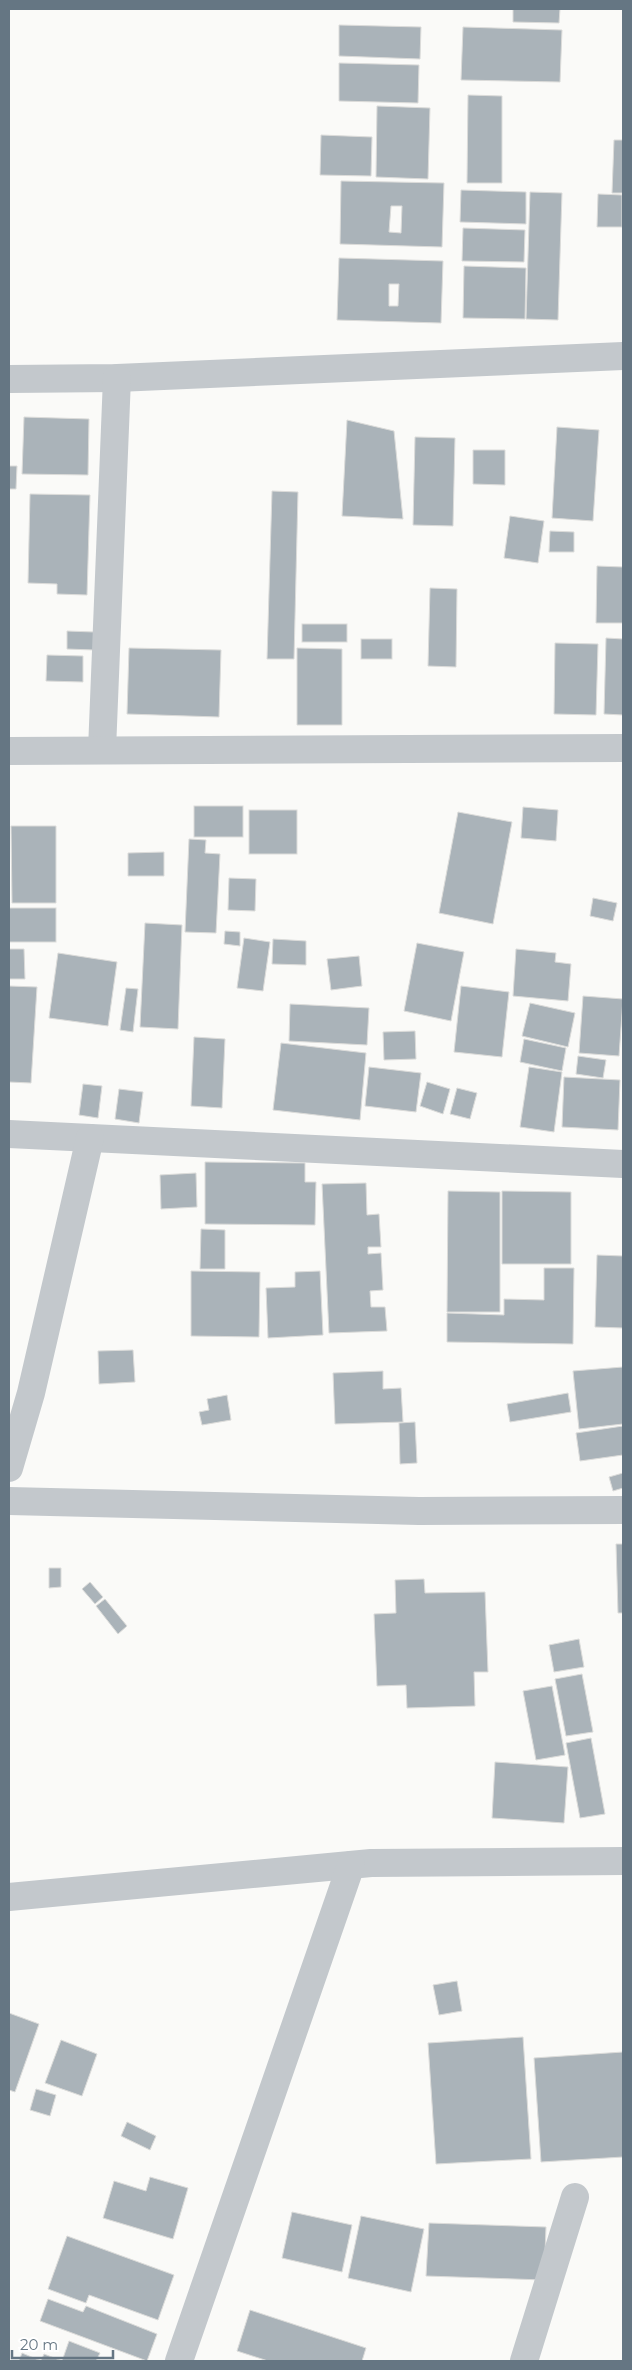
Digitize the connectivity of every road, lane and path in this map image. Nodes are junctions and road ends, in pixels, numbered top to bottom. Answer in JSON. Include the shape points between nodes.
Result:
{"nodes":[{"id":1,"x":623,"y":356,"type":"edge"},
{"id":2,"x":116,"y":378,"type":"junction"},
{"id":3,"x":9,"y":379,"type":"edge"},
{"id":4,"x":623,"y":748,"type":"edge"},
{"id":5,"x":102,"y":750,"type":"junction"},
{"id":6,"x":9,"y":751,"type":"edge"},
{"id":7,"x":9,"y":1134,"type":"edge"},
{"id":8,"x":90,"y":1138,"type":"junction"},
{"id":9,"x":623,"y":1164,"type":"edge"},
{"id":10,"x":9,"y":1468,"type":"edge"},
{"id":11,"x":9,"y":1501,"type":"edge"},
{"id":12,"x":623,"y":1510,"type":"edge"},
{"id":13,"x":623,"y":1860,"type":"edge"},
{"id":14,"x":352,"y":1865,"type":"junction"},
{"id":15,"x":9,"y":1897,"type":"edge"},
{"id":16,"x":575,"y":2197,"type":"dead end"},
{"id":17,"x":179,"y":2361,"type":"edge"},
{"id":18,"x":524,"y":2361,"type":"edge"}],
"edges":[{"from":1,"to":2,"type":"street"},
{"from":2,"to":3,"type":"street"},
{"from":2,"to":5,"type":"street"},
{"from":4,"to":5,"type":"street"},
{"from":5,"to":6,"type":"street"},
{"from":7,"to":8,"type":"street"},
{"from":8,"to":9,"type":"street"},
{"from":8,"to":10,"type":"street","via":[[31,1393]]},
{"from":11,"to":12,"type":"street","via":[[419,1511]]},
{"from":13,"to":14,"type":"street"},
{"from":14,"to":15,"type":"street"},
{"from":14,"to":17,"type":"street"},
{"from":16,"to":18,"type":"street"}]}
